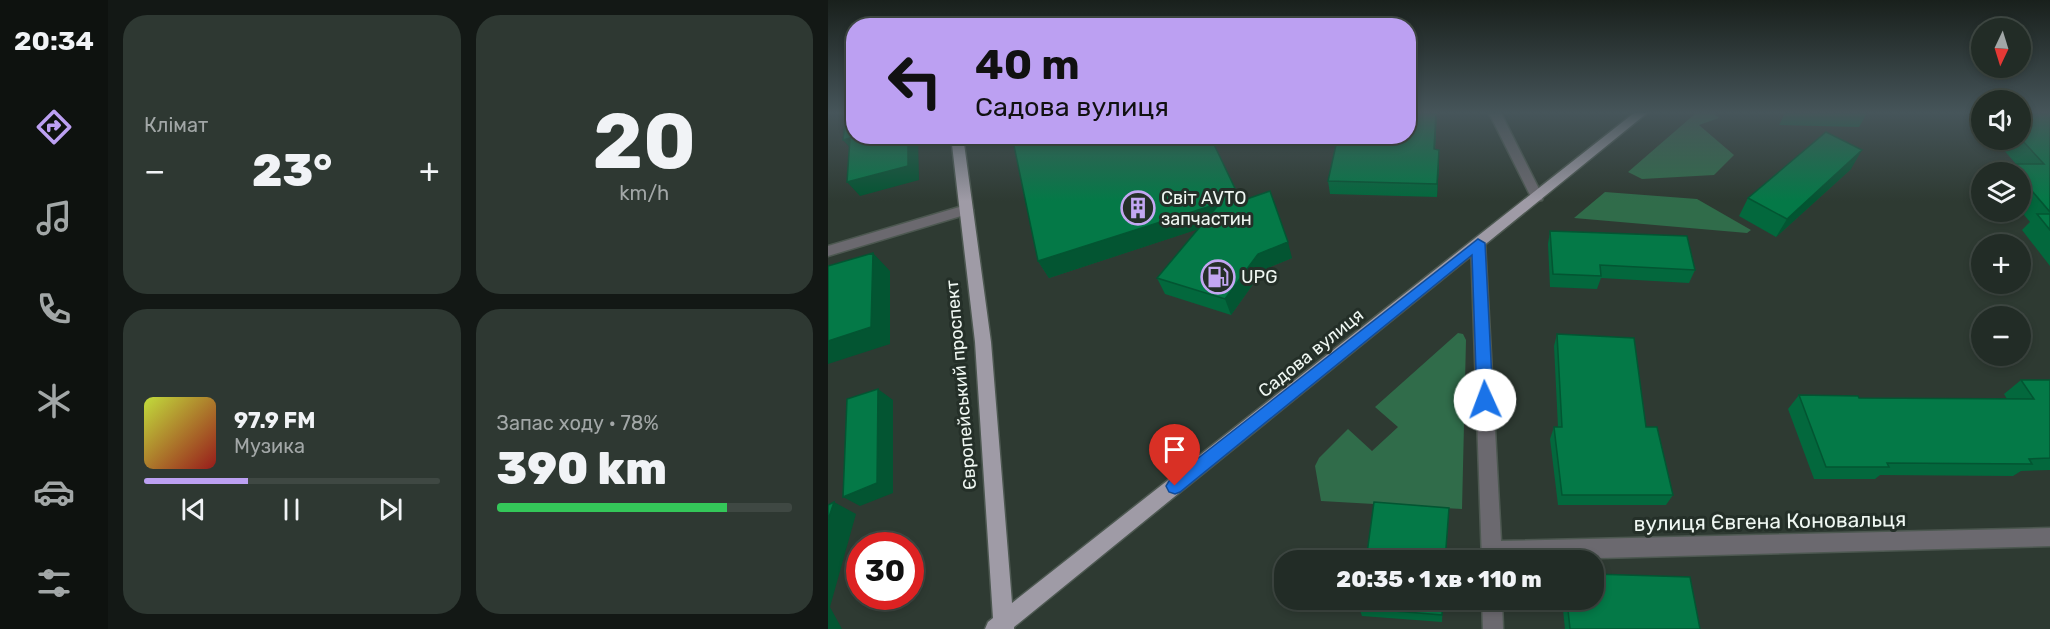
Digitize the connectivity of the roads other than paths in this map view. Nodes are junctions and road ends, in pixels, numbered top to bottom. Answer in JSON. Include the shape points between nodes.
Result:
{"nodes":[{"id":1,"x":1508,"y":142,"type":"edge"},
{"id":2,"x":1605,"y":142,"type":"edge"},
{"id":3,"x":958,"y":144,"type":"edge"},
{"id":4,"x":1537,"y":197,"type":"junction"},
{"id":5,"x":966,"y":210,"type":"junction"},
{"id":6,"x":1478,"y":243,"type":"junction"},
{"id":7,"x":828,"y":251,"type":"edge"},
{"id":8,"x":2050,"y":537,"type":"edge"},
{"id":9,"x":1492,"y":550,"type":"edge"},
{"id":10,"x":1604,"y":552,"type":"edge"},
{"id":11,"x":1492,"y":610,"type":"edge"},
{"id":12,"x":1001,"y":627,"type":"edge"},
{"id":13,"x":1493,"y":629,"type":"edge"}],
"edges":[{"from":1,"to":4,"type":"street"},
{"from":2,"to":4,"type":"main road","name":"Садова вулиця"},
{"from":3,"to":5,"type":"main road","name":"Європейський проспект"},
{"from":4,"to":6,"type":"main road","name":"Садова вулиця"},
{"from":5,"to":7,"type":"street"},
{"from":5,"to":12,"type":"main road","name":"Європейський проспект","via":[[983,342]]},
{"from":6,"to":9,"type":"street"},
{"from":6,"to":12,"type":"main road","name":"Садова вулиця"},
{"from":8,"to":10,"type":"street","name":"вулиця Євгена Коновальця"},
{"from":11,"to":13,"type":"street"}]}
